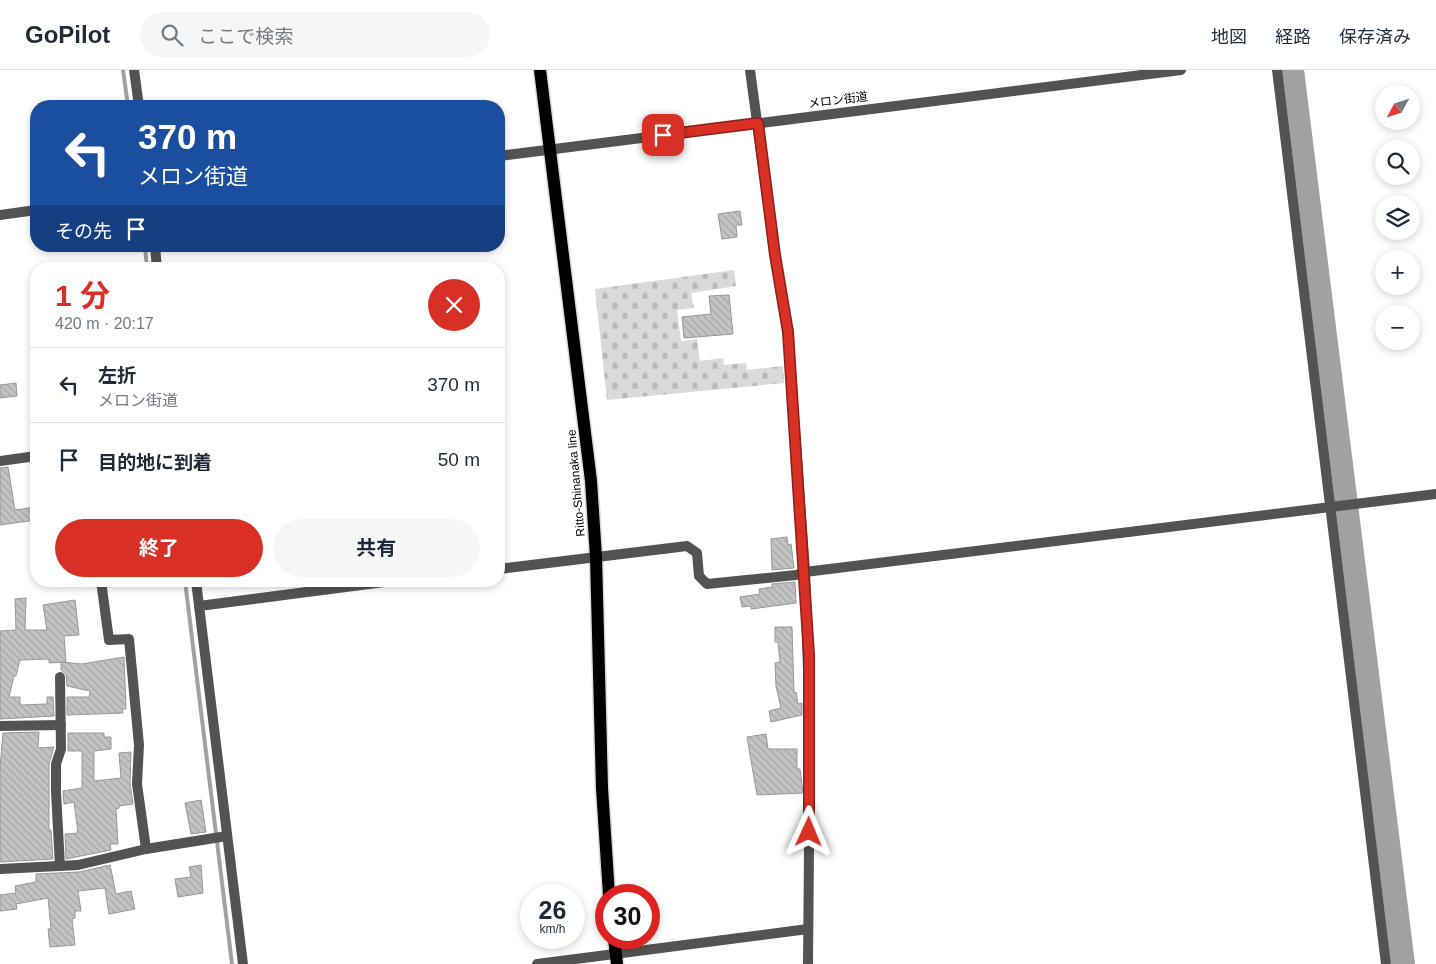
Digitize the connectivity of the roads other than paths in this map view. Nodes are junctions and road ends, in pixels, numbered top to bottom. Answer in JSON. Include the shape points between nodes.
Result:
{"nodes":[{"id":1,"x":134,"y":70,"type":"edge"},
{"id":2,"x":540,"y":70,"type":"edge"},
{"id":3,"x":750,"y":70,"type":"edge"},
{"id":4,"x":1181,"y":70,"type":"edge"},
{"id":5,"x":1277,"y":70,"type":"edge"},
{"id":6,"x":138,"y":100,"type":"edge"},
{"id":7,"x":758,"y":123,"type":"junction"},
{"id":8,"x":550,"y":150,"type":"junction"},
{"id":9,"x":505,"y":155,"type":"edge"},
{"id":10,"x":30,"y":211,"type":"edge"},
{"id":11,"x":0,"y":214,"type":"edge"},
{"id":12,"x":30,"y":457,"type":"edge"},
{"id":13,"x":0,"y":461,"type":"edge"},
{"id":14,"x":1436,"y":494,"type":"edge"},
{"id":15,"x":1329,"y":507,"type":"junction"},
{"id":16,"x":596,"y":557,"type":"junction"},
{"id":17,"x":505,"y":568,"type":"edge"},
{"id":18,"x":805,"y":572,"type":"junction"},
{"id":19,"x":102,"y":587,"type":"edge"},
{"id":20,"x":197,"y":587,"type":"edge"},
{"id":21,"x":346,"y":587,"type":"edge"},
{"id":22,"x":200,"y":606,"type":"junction"},
{"id":23,"x":60,"y":677,"type":"dead end"},
{"id":24,"x":61,"y":725,"type":"junction"},
{"id":25,"x":0,"y":726,"type":"edge"},
{"id":26,"x":224,"y":837,"type":"junction"},
{"id":27,"x":146,"y":849,"type":"junction"},
{"id":28,"x":60,"y":866,"type":"junction"},
{"id":29,"x":0,"y":869,"type":"edge"},
{"id":30,"x":608,"y":884,"type":"edge"},
{"id":31,"x":808,"y":929,"type":"junction"},
{"id":32,"x":616,"y":960,"type":"edge"},
{"id":33,"x":243,"y":964,"type":"edge"},
{"id":34,"x":537,"y":964,"type":"edge"},
{"id":35,"x":808,"y":964,"type":"edge"},
{"id":36,"x":1386,"y":964,"type":"edge"}],
"edges":[{"from":1,"to":6,"type":"street"},
{"from":2,"to":8,"type":"main road","name":"Ritto-Shinanaka line"},
{"from":3,"to":7,"type":"street"},
{"from":4,"to":7,"type":"street","name":"メロン街道"},
{"from":5,"to":15,"type":"street"},
{"from":7,"to":8,"type":"street","name":"メロン街道"},
{"from":7,"to":18,"type":"street","via":[[788,332]]},
{"from":8,"to":9,"type":"street","name":"メロン街道"},
{"from":8,"to":16,"type":"main road","name":"Ritto-Shinanaka line","via":[[591,481]]},
{"from":10,"to":11,"type":"street"},
{"from":12,"to":13,"type":"street"},
{"from":14,"to":15,"type":"street"},
{"from":15,"to":18,"type":"street"},
{"from":15,"to":36,"type":"street"},
{"from":16,"to":17,"type":"street"},
{"from":16,"to":18,"type":"street","via":[[687,546],[697,553],[700,576],[707,584],[796,576]]},
{"from":16,"to":30,"type":"main road","name":"Ritto-Shinanaka line","via":[[602,788]]},
{"from":18,"to":31,"type":"street","via":[[810,736]]},
{"from":19,"to":27,"type":"street","via":[[108,640],[129,639],[138,784]]},
{"from":20,"to":22,"type":"street"},
{"from":21,"to":22,"type":"street"},
{"from":22,"to":26,"type":"street"},
{"from":23,"to":24,"type":"street"},
{"from":24,"to":25,"type":"street"},
{"from":24,"to":28,"type":"street","via":[[61,750],[56,764]]},
{"from":26,"to":27,"type":"street"},
{"from":26,"to":33,"type":"street"},
{"from":27,"to":28,"type":"street"},
{"from":28,"to":29,"type":"street"},
{"from":31,"to":32,"type":"street"},
{"from":31,"to":35,"type":"street"},
{"from":32,"to":34,"type":"street"}]}
